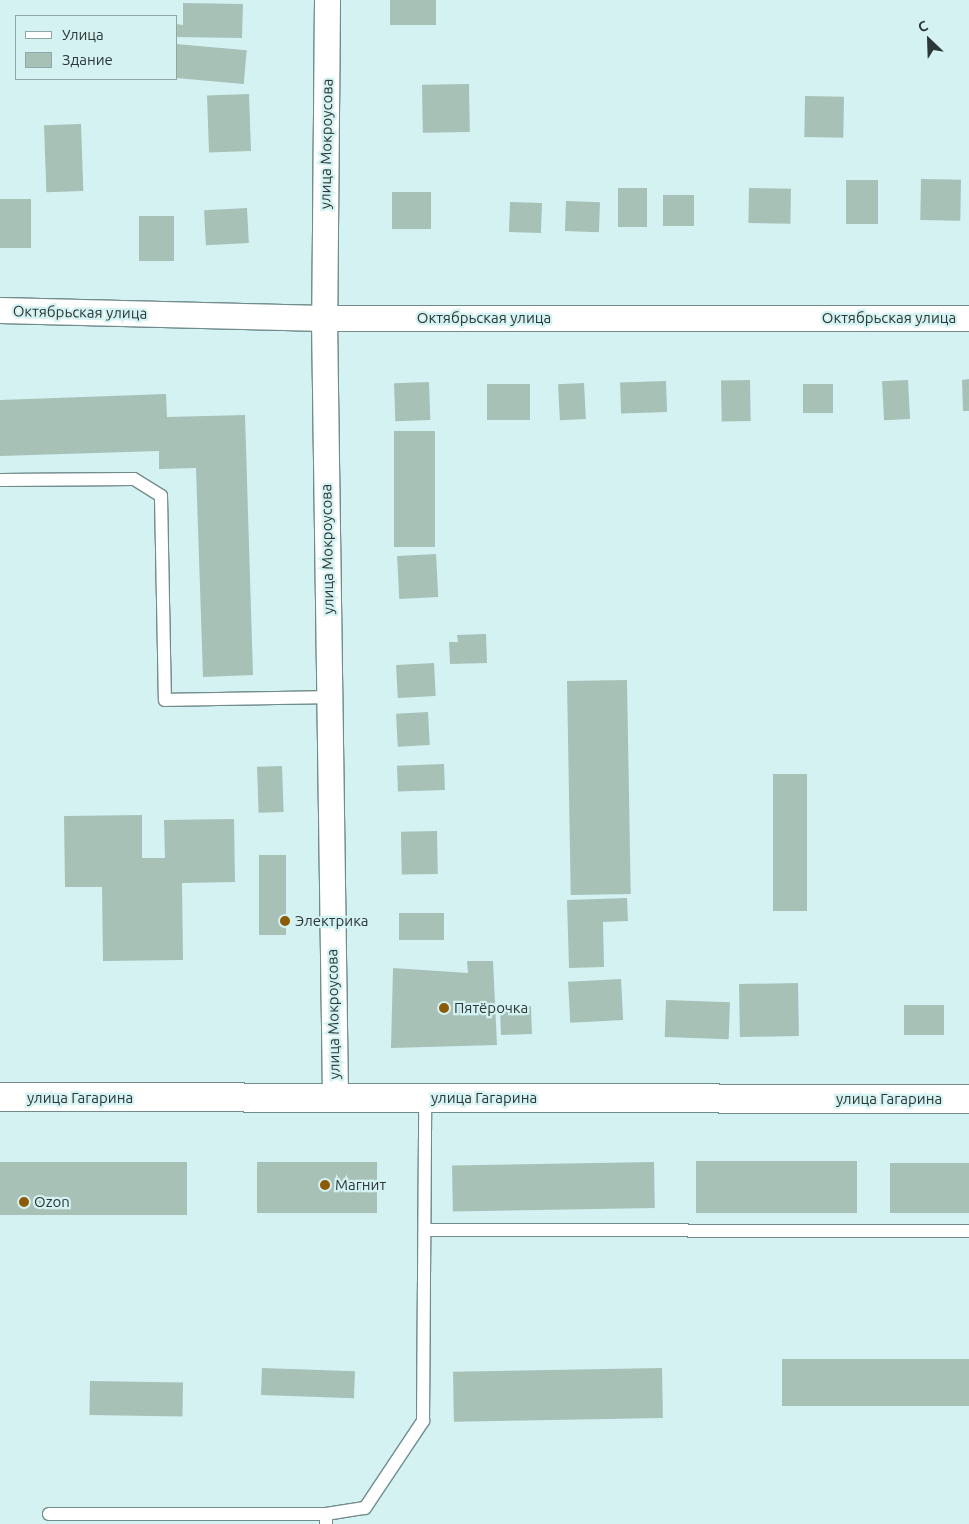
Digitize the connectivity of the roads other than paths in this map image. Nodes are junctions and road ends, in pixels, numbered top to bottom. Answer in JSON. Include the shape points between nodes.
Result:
{"nodes":[{"id":1,"x":327,"y":0,"type":"edge"},
{"id":2,"x":0,"y":310,"type":"edge"},
{"id":3,"x":324,"y":318,"type":"junction"},
{"id":4,"x":969,"y":318,"type":"edge"},
{"id":5,"x":0,"y":480,"type":"edge"},
{"id":6,"x":329,"y":697,"type":"junction"},
{"id":7,"x":0,"y":1097,"type":"edge"},
{"id":8,"x":335,"y":1098,"type":"junction"},
{"id":9,"x":425,"y":1098,"type":"junction"},
{"id":10,"x":969,"y":1099,"type":"edge"},
{"id":11,"x":426,"y":1230,"type":"junction"},
{"id":12,"x":969,"y":1231,"type":"edge"},
{"id":13,"x":49,"y":1514,"type":"dead end"},
{"id":14,"x":326,"y":1519,"type":"edge"}],
"edges":[{"from":1,"to":3,"type":"street","name":"улица Мокроусова"},
{"from":2,"to":3,"type":"street","name":"Октябрьская улица"},
{"from":3,"to":4,"type":"street","name":"Октябрьская улица"},
{"from":3,"to":6,"type":"street","name":"улица Мокроусова"},
{"from":5,"to":6,"type":"lane","via":[[134,479],[161,496],[164,700]]},
{"from":6,"to":8,"type":"street","name":"улица Мокроусова"},
{"from":7,"to":8,"type":"main road","name":"улица Гагарина"},
{"from":8,"to":9,"type":"main road","name":"улица Гагарина"},
{"from":9,"to":10,"type":"main road","name":"улица Гагарина"},
{"from":9,"to":11,"type":"lane"},
{"from":11,"to":12,"type":"lane"},
{"from":11,"to":14,"type":"lane","via":[[423,1421],[365,1508]]},
{"from":13,"to":14,"type":"lane"}]}
